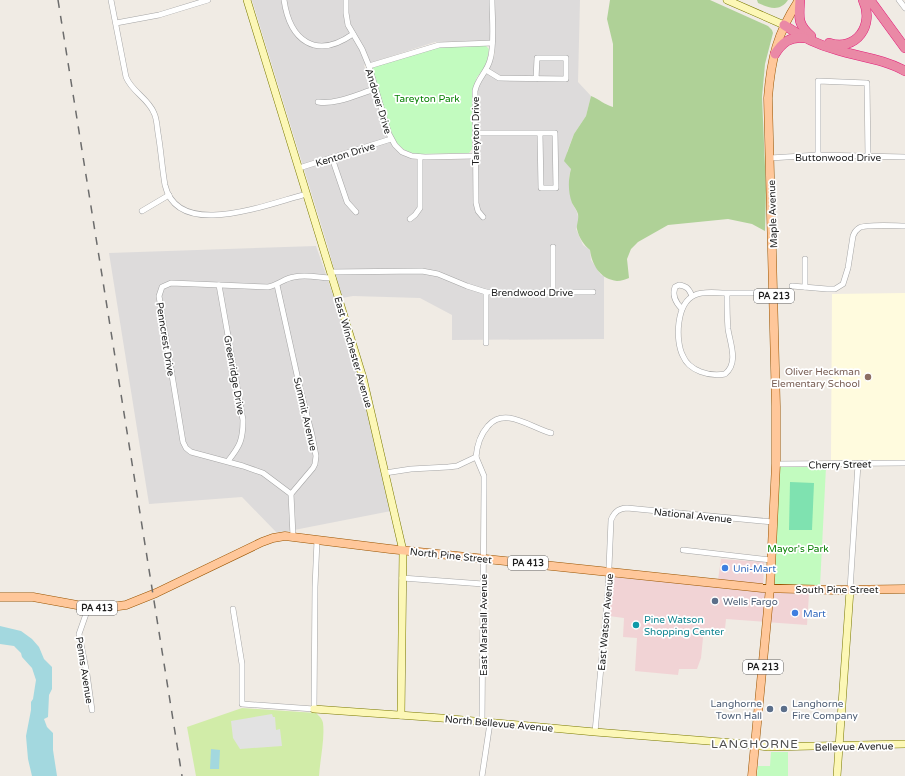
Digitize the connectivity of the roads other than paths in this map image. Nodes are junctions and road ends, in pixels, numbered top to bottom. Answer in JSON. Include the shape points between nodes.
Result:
{"nodes":[{"id":1,"x":111,"y":0,"type":"edge"},
{"id":2,"x":208,"y":0,"type":"edge"},
{"id":3,"x":247,"y":0,"type":"edge"},
{"id":4,"x":284,"y":0,"type":"edge"},
{"id":5,"x":346,"y":0,"type":"edge"},
{"id":6,"x":492,"y":0,"type":"edge"},
{"id":7,"x":727,"y":0,"type":"edge"},
{"id":8,"x":799,"y":0,"type":"edge"},
{"id":9,"x":863,"y":0,"type":"edge"},
{"id":10,"x":870,"y":0,"type":"edge"},
{"id":11,"x":876,"y":0,"type":"edge"},
{"id":12,"x":899,"y":0,"type":"edge"},
{"id":13,"x":905,"y":8,"type":"edge"},
{"id":14,"x":116,"y":23,"type":"junction"},
{"id":15,"x":784,"y":25,"type":"junction"},
{"id":16,"x":353,"y":34,"type":"junction"},
{"id":17,"x":811,"y":38,"type":"junction"},
{"id":18,"x":905,"y":39,"type":"edge"},
{"id":19,"x":492,"y":43,"type":"junction"},
{"id":20,"x":905,"y":48,"type":"edge"},
{"id":21,"x":775,"y":54,"type":"junction"},
{"id":22,"x":369,"y":66,"type":"junction"},
{"id":23,"x":486,"y":70,"type":"junction"},
{"id":24,"x":905,"y":71,"type":"edge"},
{"id":25,"x":536,"y":79,"type":"junction"},
{"id":26,"x":376,"y":89,"type":"junction"},
{"id":27,"x":318,"y":102,"type":"dead end"},
{"id":28,"x":475,"y":133,"type":"junction"},
{"id":29,"x":540,"y":134,"type":"junction"},
{"id":30,"x":391,"y":140,"type":"junction"},
{"id":31,"x":818,"y":155,"type":"junction"},
{"id":32,"x":475,"y":156,"type":"junction"},
{"id":33,"x":420,"y":157,"type":"junction"},
{"id":34,"x":868,"y":157,"type":"junction"},
{"id":35,"x":905,"y":157,"type":"edge"},
{"id":36,"x":332,"y":158,"type":"junction"},
{"id":37,"x":770,"y":158,"type":"junction"},
{"id":38,"x":299,"y":168,"type":"junction"},
{"id":39,"x":169,"y":194,"type":"junction"},
{"id":40,"x":307,"y":194,"type":"junction"},
{"id":41,"x":142,"y":211,"type":"dead end"},
{"id":42,"x":356,"y":212,"type":"dead end"},
{"id":43,"x":483,"y":217,"type":"dead end"},
{"id":44,"x":410,"y":219,"type":"dead end"},
{"id":45,"x":905,"y":226,"type":"edge"},
{"id":46,"x":553,"y":248,"type":"dead end"},
{"id":47,"x":805,"y":259,"type":"dead end"},
{"id":48,"x":332,"y":275,"type":"junction"},
{"id":49,"x":219,"y":285,"type":"junction"},
{"id":50,"x":277,"y":285,"type":"junction"},
{"id":51,"x":792,"y":286,"type":"dead end"},
{"id":52,"x":805,"y":287,"type":"junction"},
{"id":53,"x":486,"y":292,"type":"junction"},
{"id":54,"x":553,"y":292,"type":"junction"},
{"id":55,"x":593,"y":292,"type":"dead end"},
{"id":56,"x":727,"y":293,"type":"junction"},
{"id":57,"x":774,"y":294,"type":"junction"},
{"id":58,"x":692,"y":296,"type":"junction"},
{"id":59,"x":682,"y":308,"type":"junction"},
{"id":60,"x":486,"y":343,"type":"dead end"},
{"id":61,"x":551,"y":433,"type":"dead end"},
{"id":62,"x":476,"y":457,"type":"junction"},
{"id":63,"x":228,"y":462,"type":"junction"},
{"id":64,"x":905,"y":463,"type":"edge"},
{"id":65,"x":776,"y":464,"type":"junction"},
{"id":66,"x":858,"y":464,"type":"junction"},
{"id":67,"x":385,"y":474,"type":"junction"},
{"id":68,"x":291,"y":494,"type":"junction"},
{"id":69,"x":615,"y":513,"type":"joint"},
{"id":70,"x":773,"y":522,"type":"junction"},
{"id":71,"x":293,"y":536,"type":"junction"},
{"id":72,"x":317,"y":540,"type":"junction"},
{"id":73,"x":402,"y":550,"type":"junction"},
{"id":74,"x":683,"y":550,"type":"dead end"},
{"id":75,"x":483,"y":559,"type":"junction"},
{"id":76,"x":771,"y":560,"type":"junction"},
{"id":77,"x":609,"y":572,"type":"junction"},
{"id":78,"x":402,"y":578,"type":"junction"},
{"id":79,"x":483,"y":584,"type":"junction"},
{"id":80,"x":770,"y":588,"type":"junction"},
{"id":81,"x":850,"y":590,"type":"junction"},
{"id":82,"x":905,"y":590,"type":"edge"},
{"id":83,"x":0,"y":597,"type":"edge"},
{"id":84,"x":88,"y":607,"type":"junction"},
{"id":85,"x":233,"y":609,"type":"dead end"},
{"id":86,"x":314,"y":709,"type":"junction"},
{"id":87,"x":92,"y":710,"type":"dead end"},
{"id":88,"x":401,"y":715,"type":"junction"},
{"id":89,"x":482,"y":722,"type":"junction"},
{"id":90,"x":490,"y":723,"type":"junction"},
{"id":91,"x":596,"y":732,"type":"junction"},
{"id":92,"x":905,"y":744,"type":"edge"},
{"id":93,"x":756,"y":746,"type":"junction"},
{"id":94,"x":840,"y":746,"type":"junction"},
{"id":95,"x":482,"y":776,"type":"edge"},
{"id":96,"x":752,"y":776,"type":"edge"},
{"id":97,"x":837,"y":776,"type":"edge"}],
"edges":[{"from":1,"to":14,"type":"street"},
{"from":2,"to":14,"type":"street","via":[[159,15]]},
{"from":3,"to":38,"type":"street","name":"East Winchester Avenue"},
{"from":4,"to":16,"type":"street","via":[[293,30],[309,43],[331,45]]},
{"from":5,"to":16,"type":"street","name":"Andover Drive","via":[[347,21]]},
{"from":6,"to":19,"type":"street","name":"Tareyton Drive"},
{"from":7,"to":15,"type":"street"},
{"from":8,"to":15,"type":"main road","name":"Maple Avenue","number":"PA 213"},
{"from":8,"to":17,"type":"highway","via":[[800,23]]},
{"from":9,"to":17,"type":"highway","via":[[868,20],[864,30],[854,40],[837,45]]},
{"from":10,"to":20,"type":"highway"},
{"from":11,"to":18,"type":"highway"},
{"from":12,"to":13,"type":"street"},
{"from":14,"to":39,"type":"street","via":[[129,83],[154,112]]},
{"from":15,"to":17,"type":"highway"},
{"from":15,"to":21,"type":"main road","name":"Maple Avenue","number":"PA 213"},
{"from":16,"to":22,"type":"street","name":"Andover Drive"},
{"from":17,"to":21,"type":"highway","via":[[789,39]]},
{"from":17,"to":24,"type":"highway","via":[[836,50]]},
{"from":19,"to":22,"type":"street","via":[[439,45]]},
{"from":19,"to":23,"type":"street","name":"Tareyton Drive","via":[[491,57]]},
{"from":21,"to":37,"type":"main road","name":"Maple Avenue","number":"PA 213","via":[[768,98]]},
{"from":22,"to":26,"type":"street","name":"Andover Drive"},
{"from":23,"to":25,"type":"street","via":[[499,78]]},
{"from":23,"to":28,"type":"street","name":"Tareyton Drive","via":[[476,86]]},
{"from":25,"to":25,"type":"street","via":[[566,79],[566,58],[537,58]]},
{"from":26,"to":27,"type":"street","via":[[335,102]]},
{"from":26,"to":30,"type":"street","name":"Andover Drive"},
{"from":28,"to":29,"type":"street"},
{"from":28,"to":32,"type":"street","name":"Tareyton Drive"},
{"from":29,"to":29,"type":"street","via":[[555,133],[556,188],[541,188]]},
{"from":30,"to":33,"type":"street","name":"Andover Drive","via":[[402,152]]},
{"from":30,"to":36,"type":"street","name":"Kenton Drive"},
{"from":31,"to":34,"type":"street","name":"Buttonwood Drive"},
{"from":31,"to":34,"type":"street","via":[[818,81],[867,82]]},
{"from":31,"to":37,"type":"street","name":"Buttonwood Drive"},
{"from":32,"to":33,"type":"street","name":"Andover Drive"},
{"from":32,"to":43,"type":"street","name":"Tareyton Drive","via":[[476,203]]},
{"from":33,"to":44,"type":"street","via":[[420,208]]},
{"from":34,"to":35,"type":"street","name":"Buttonwood Drive"},
{"from":36,"to":38,"type":"street","name":"Kenton Drive"},
{"from":36,"to":42,"type":"street","via":[[347,202]]},
{"from":37,"to":57,"type":"main road","name":"Maple Avenue","number":"PA 213"},
{"from":38,"to":40,"type":"street","name":"East Winchester Avenue"},
{"from":39,"to":40,"type":"street","via":[[182,208],[192,213],[204,214],[236,213]]},
{"from":39,"to":41,"type":"street"},
{"from":40,"to":48,"type":"street","name":"East Winchester Avenue"},
{"from":45,"to":52,"type":"street","via":[[859,228],[853,236],[843,284],[835,289]]},
{"from":46,"to":54,"type":"street"},
{"from":47,"to":52,"type":"street"},
{"from":48,"to":50,"type":"street","name":"Penncrest Drive","via":[[295,276]]},
{"from":48,"to":53,"type":"street","name":"Brendwood Drive","via":[[422,271],[438,274]]},
{"from":48,"to":67,"type":"street","name":"East Winchester Avenue","via":[[364,378]]},
{"from":49,"to":50,"type":"street","name":"Penncrest Drive"},
{"from":49,"to":63,"type":"street","name":"Greenridge Drive","via":[[244,420],[242,442]]},
{"from":49,"to":63,"type":"street","name":"Penncrest Drive","via":[[171,282],[162,287],[159,296],[184,445],[195,453]]},
{"from":50,"to":68,"type":"street","name":"Summit Avenue","via":[[316,456],[313,468]]},
{"from":51,"to":52,"type":"street"},
{"from":53,"to":54,"type":"street","name":"Brendwood Drive"},
{"from":53,"to":60,"type":"street"},
{"from":54,"to":55,"type":"street","name":"Brendwood Drive"},
{"from":56,"to":57,"type":"street"},
{"from":56,"to":58,"type":"street"},
{"from":56,"to":59,"type":"street","via":[[732,352],[731,365],[725,374],[702,372],[693,368],[682,356],[679,323]]},
{"from":57,"to":65,"type":"main road","name":"Maple Avenue","number":"PA 213"},
{"from":58,"to":59,"type":"street"},
{"from":58,"to":59,"type":"street","via":[[686,287],[675,287],[676,299]]},
{"from":61,"to":62,"type":"street","via":[[510,418],[498,418],[484,430],[478,443]]},
{"from":62,"to":67,"type":"street","via":[[457,466],[411,469]]},
{"from":62,"to":75,"type":"street","name":"East Marshall Avenue","via":[[484,476]]},
{"from":63,"to":68,"type":"street","name":"Penncrest Drive","via":[[263,473]]},
{"from":64,"to":66,"type":"street","name":"Cherry Street"},
{"from":65,"to":66,"type":"street","name":"Cherry Street"},
{"from":65,"to":70,"type":"main road","number":"PA 213"},
{"from":66,"to":81,"type":"street"},
{"from":67,"to":73,"type":"street","name":"East Winchester Avenue"},
{"from":68,"to":71,"type":"street"},
{"from":69,"to":70,"type":"street","name":"National Avenue","via":[[627,508]]},
{"from":69,"to":77,"type":"street","name":"East Watson Avenue","via":[[612,520]]},
{"from":70,"to":76,"type":"main road","number":"PA 213"},
{"from":71,"to":72,"type":"main road","name":"North Pine Street","number":"PA 413"},
{"from":71,"to":84,"type":"main road","name":"North Pine Street","number":"PA 413","via":[[273,538],[137,601],[106,608]]},
{"from":72,"to":73,"type":"main road","name":"North Pine Street","number":"PA 413"},
{"from":72,"to":86,"type":"street"},
{"from":73,"to":75,"type":"main road","name":"North Pine Street","number":"PA 413"},
{"from":73,"to":78,"type":"street","name":"East Winchester Avenue"},
{"from":74,"to":76,"type":"street"},
{"from":75,"to":77,"type":"main road","name":"North Pine Street","number":"PA 413"},
{"from":75,"to":79,"type":"street","name":"East Marshall Avenue"},
{"from":76,"to":80,"type":"main road","number":"PA 213"},
{"from":77,"to":80,"type":"main road","name":"North Pine Street","number":"PA 413"},
{"from":77,"to":91,"type":"street","name":"East Watson Avenue"},
{"from":78,"to":79,"type":"street"},
{"from":78,"to":88,"type":"street","name":"East Winchester Avenue"},
{"from":79,"to":89,"type":"street","name":"East Marshall Avenue"},
{"from":80,"to":81,"type":"main road","name":"South Pine Street","number":"PA 413"},
{"from":80,"to":93,"type":"main road","number":"PA 213"},
{"from":81,"to":82,"type":"main road","name":"South Pine Street","number":"PA 413"},
{"from":81,"to":94,"type":"street"},
{"from":83,"to":84,"type":"main road","number":"PA 413","via":[[33,598]]},
{"from":84,"to":87,"type":"street","name":"Penns Avenue","via":[[79,634]]},
{"from":85,"to":86,"type":"street","name":"North Bellevue Avenue","via":[[242,664],[242,704]]},
{"from":86,"to":88,"type":"street","name":"North Bellevue Avenue"},
{"from":88,"to":89,"type":"street","name":"North Bellevue Avenue"},
{"from":89,"to":90,"type":"street","name":"North Bellevue Avenue"},
{"from":90,"to":91,"type":"street","name":"North Bellevue Avenue"},
{"from":90,"to":95,"type":"street"},
{"from":91,"to":93,"type":"street","name":"North Bellevue Avenue"},
{"from":92,"to":94,"type":"street","name":"Bellevue Avenue"},
{"from":93,"to":94,"type":"street","name":"Bellevue Avenue"},
{"from":93,"to":96,"type":"main road","number":"PA 213"},
{"from":94,"to":97,"type":"street"}]}
